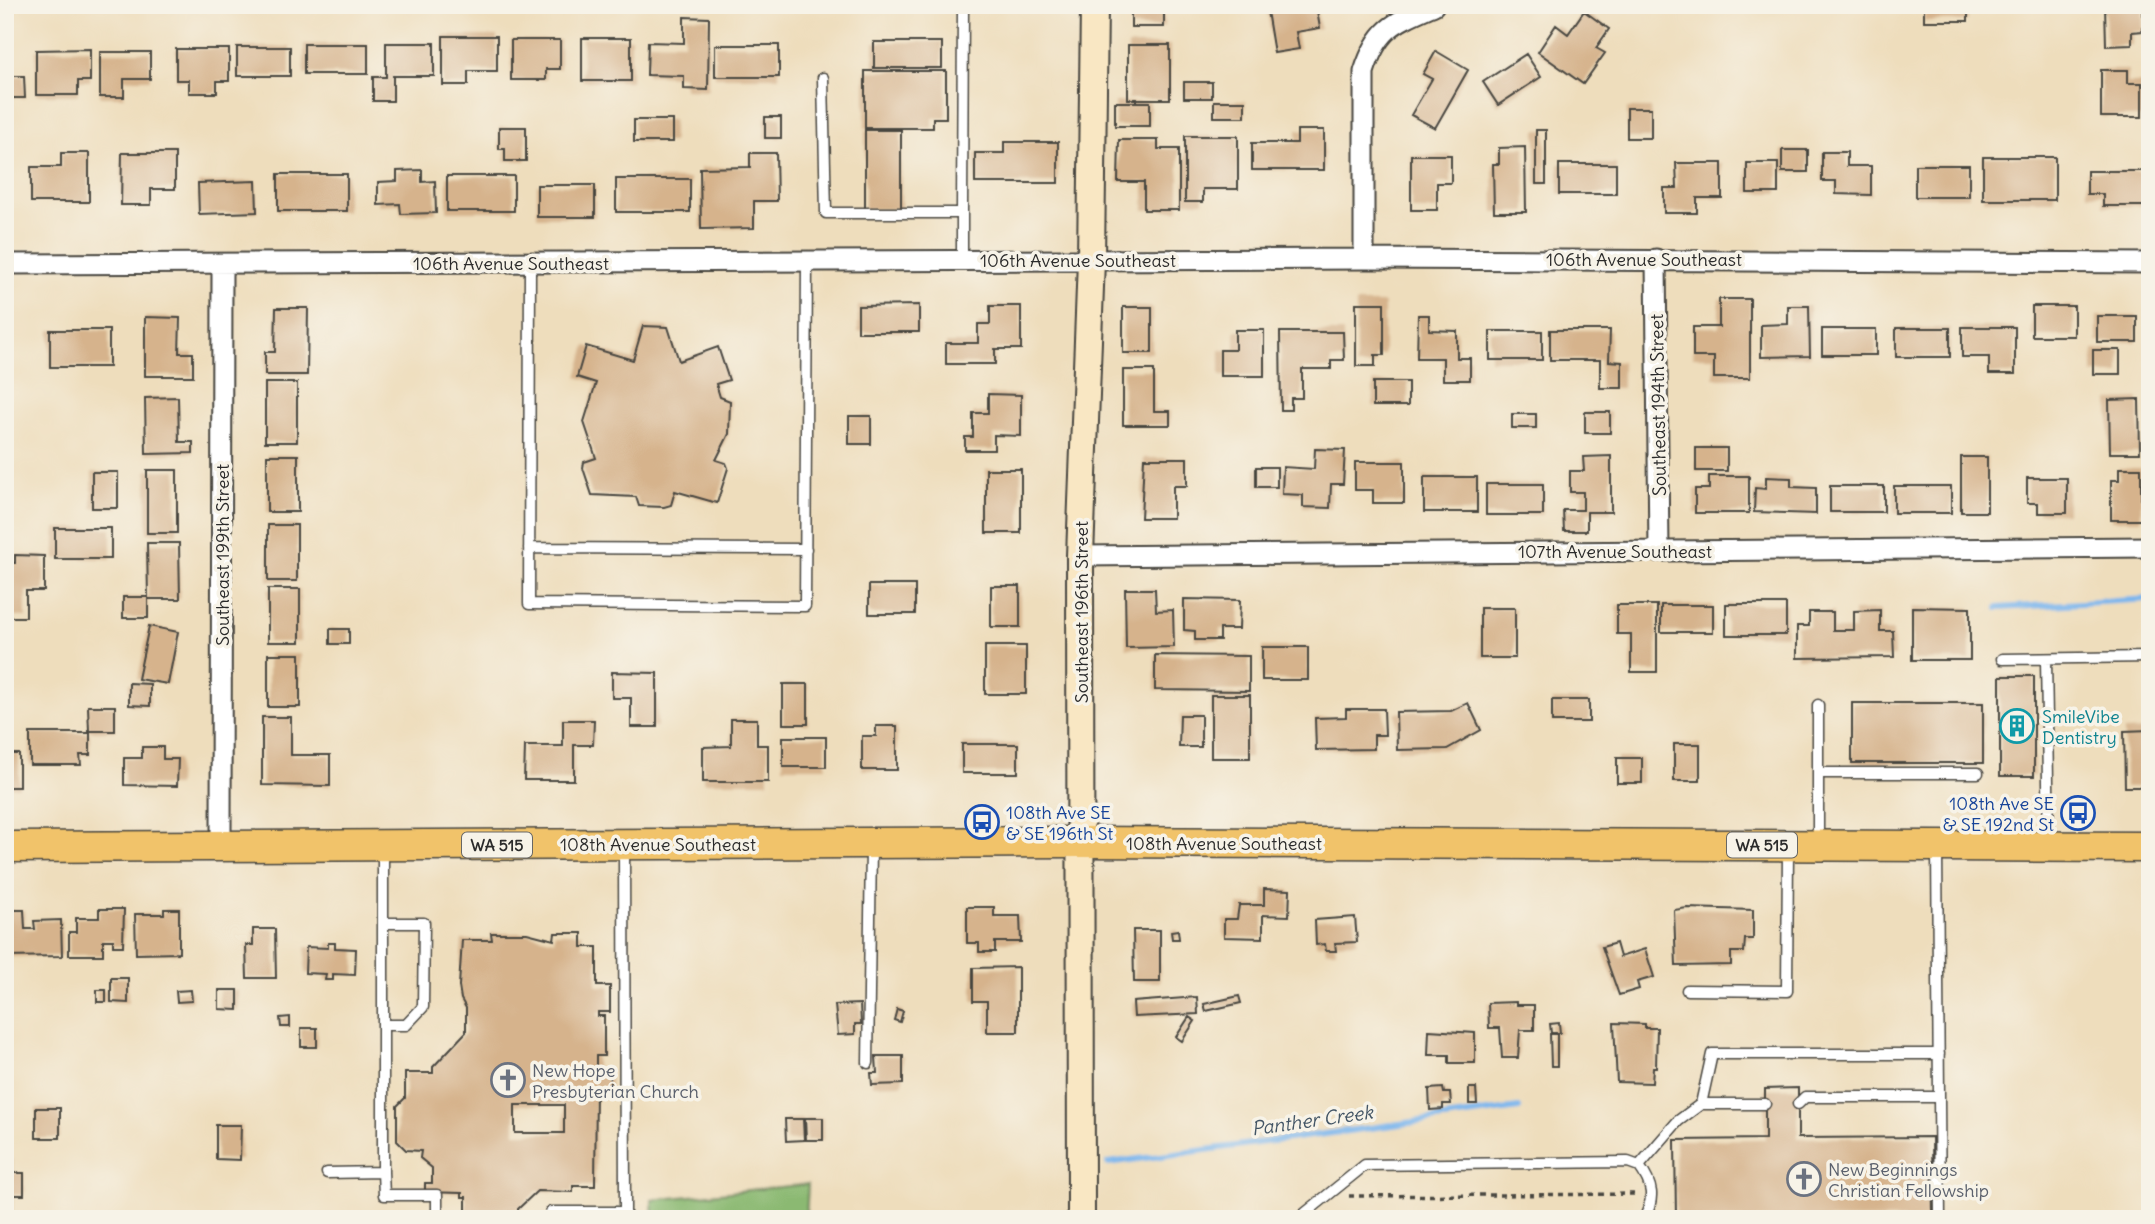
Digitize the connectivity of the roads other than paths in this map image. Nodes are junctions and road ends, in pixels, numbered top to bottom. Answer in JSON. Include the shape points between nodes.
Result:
{"nodes":[{"id":1,"x":963,"y":5,"type":"edge"},
{"id":2,"x":1094,"y":5,"type":"edge"},
{"id":3,"x":1434,"y":5,"type":"edge"},
{"id":4,"x":823,"y":78,"type":"dead end"},
{"id":5,"x":962,"y":214,"type":"junction"},
{"id":6,"x":1364,"y":259,"type":"junction"},
{"id":7,"x":1656,"y":259,"type":"junction"},
{"id":8,"x":1091,"y":260,"type":"junction"},
{"id":9,"x":807,"y":261,"type":"junction"},
{"id":10,"x":962,"y":261,"type":"junction"},
{"id":11,"x":530,"y":263,"type":"junction"},
{"id":12,"x":2150,"y":263,"type":"edge"},
{"id":13,"x":5,"y":264,"type":"edge"},
{"id":14,"x":222,"y":265,"type":"junction"},
{"id":15,"x":2150,"y":547,"type":"edge"},
{"id":16,"x":529,"y":548,"type":"junction"},
{"id":17,"x":806,"y":549,"type":"junction"},
{"id":18,"x":1659,"y":551,"type":"junction"},
{"id":19,"x":1080,"y":556,"type":"junction"},
{"id":20,"x":2150,"y":657,"type":"edge"},
{"id":21,"x":2002,"y":659,"type":"dead end"},
{"id":22,"x":2046,"y":659,"type":"junction"},
{"id":23,"x":1818,"y":705,"type":"dead end"},
{"id":24,"x":1818,"y":773,"type":"junction"},
{"id":25,"x":1978,"y":773,"type":"dead end"},
{"id":26,"x":1081,"y":842,"type":"junction"},
{"id":27,"x":871,"y":843,"type":"junction"},
{"id":28,"x":624,"y":844,"type":"junction"},
{"id":29,"x":383,"y":845,"type":"junction"},
{"id":30,"x":1788,"y":845,"type":"junction"},
{"id":31,"x":1818,"y":845,"type":"junction"},
{"id":32,"x":221,"y":846,"type":"junction"},
{"id":33,"x":1937,"y":846,"type":"junction"},
{"id":34,"x":2049,"y":846,"type":"junction"},
{"id":35,"x":2150,"y":846,"type":"edge"},
{"id":36,"x":5,"y":847,"type":"edge"},
{"id":37,"x":383,"y":923,"type":"junction"},
{"id":38,"x":1688,"y":990,"type":"dead end"},
{"id":39,"x":383,"y":1025,"type":"junction"},
{"id":40,"x":1939,"y":1054,"type":"junction"},
{"id":41,"x":868,"y":1063,"type":"dead end"},
{"id":42,"x":1939,"y":1097,"type":"junction"},
{"id":43,"x":1701,"y":1104,"type":"junction"},
{"id":44,"x":1765,"y":1104,"type":"dead end"},
{"id":45,"x":1798,"y":1104,"type":"dead end"},
{"id":46,"x":1639,"y":1166,"type":"junction"},
{"id":47,"x":383,"y":1172,"type":"junction"},
{"id":48,"x":327,"y":1173,"type":"dead end"},
{"id":49,"x":437,"y":1219,"type":"edge"},
{"id":50,"x":551,"y":1219,"type":"edge"},
{"id":51,"x":1081,"y":1219,"type":"edge"},
{"id":52,"x":1298,"y":1219,"type":"edge"},
{"id":53,"x":1644,"y":1219,"type":"edge"},
{"id":54,"x":1940,"y":1219,"type":"edge"}],
"edges":[{"from":1,"to":5,"type":"lane"},
{"from":2,"to":8,"type":"street","name":"Southeast 196th Street"},
{"from":3,"to":6,"type":"street","via":[[1397,22],[1372,46],[1364,72]]},
{"from":4,"to":5,"type":"lane","via":[[826,214]]},
{"from":5,"to":10,"type":"lane"},
{"from":6,"to":7,"type":"street","name":"106th Avenue Southeast"},
{"from":6,"to":8,"type":"street","name":"106th Avenue Southeast"},
{"from":7,"to":12,"type":"street","name":"106th Avenue Southeast"},
{"from":7,"to":18,"type":"street","name":"Southeast 194th Street"},
{"from":8,"to":10,"type":"street","name":"106th Avenue Southeast"},
{"from":8,"to":19,"type":"street","name":"Southeast 196th Street"},
{"from":9,"to":10,"type":"street","name":"106th Avenue Southeast"},
{"from":9,"to":11,"type":"street","name":"106th Avenue Southeast"},
{"from":9,"to":17,"type":"lane"},
{"from":11,"to":14,"type":"street","name":"106th Avenue Southeast"},
{"from":11,"to":16,"type":"lane"},
{"from":13,"to":14,"type":"street","name":"106th Avenue Southeast"},
{"from":14,"to":32,"type":"street","name":"Southeast 199th Street"},
{"from":15,"to":18,"type":"street","name":"107th Avenue Southeast"},
{"from":16,"to":17,"type":"lane"},
{"from":16,"to":17,"type":"lane","via":[[529,604],[805,606]]},
{"from":18,"to":19,"type":"street","name":"107th Avenue Southeast"},
{"from":19,"to":26,"type":"street","name":"Southeast 196th Street"},
{"from":20,"to":22,"type":"lane"},
{"from":21,"to":22,"type":"lane"},
{"from":22,"to":34,"type":"lane"},
{"from":23,"to":24,"type":"lane"},
{"from":24,"to":25,"type":"lane"},
{"from":24,"to":31,"type":"lane"},
{"from":26,"to":27,"type":"main road","name":"108th Avenue Southeast","number":"WA 515"},
{"from":26,"to":30,"type":"main road","name":"108th Avenue Southeast","number":"WA 515"},
{"from":26,"to":51,"type":"street","name":"Southeast 196th Street"},
{"from":27,"to":28,"type":"main road","name":"108th Avenue Southeast","number":"WA 515"},
{"from":27,"to":41,"type":"lane"},
{"from":28,"to":29,"type":"main road","name":"108th Avenue Southeast","number":"WA 515"},
{"from":28,"to":50,"type":"lane","via":[[625,1212],[551,1212]]},
{"from":29,"to":32,"type":"main road","name":"108th Avenue Southeast","number":"WA 515"},
{"from":29,"to":37,"type":"lane"},
{"from":30,"to":31,"type":"main road","name":"108th Avenue Southeast","number":"WA 515"},
{"from":30,"to":38,"type":"lane","via":[[1787,991]]},
{"from":31,"to":33,"type":"main road","name":"108th Avenue Southeast","number":"WA 515"},
{"from":32,"to":36,"type":"main road","name":"108th Avenue Southeast","number":"WA 515"},
{"from":33,"to":34,"type":"main road","name":"108th Avenue Southeast","number":"WA 515"},
{"from":33,"to":40,"type":"lane"},
{"from":34,"to":35,"type":"main road","name":"108th Avenue Southeast","number":"WA 515"},
{"from":37,"to":39,"type":"lane"},
{"from":37,"to":39,"type":"lane","via":[[424,923],[422,1007],[406,1025]]},
{"from":39,"to":47,"type":"lane"},
{"from":40,"to":42,"type":"lane"},
{"from":40,"to":43,"type":"lane","via":[[1712,1054]]},
{"from":42,"to":45,"type":"lane","via":[[1805,1097]]},
{"from":42,"to":54,"type":"lane"},
{"from":43,"to":44,"type":"lane"},
{"from":43,"to":46,"type":"lane","via":[[1678,1121]]},
{"from":46,"to":52,"type":"lane","via":[[1628,1162],[1365,1165]]},
{"from":46,"to":53,"type":"lane","via":[[1652,1194]]},
{"from":47,"to":48,"type":"lane"},
{"from":47,"to":49,"type":"lane","via":[[383,1195],[437,1195]]}]}
